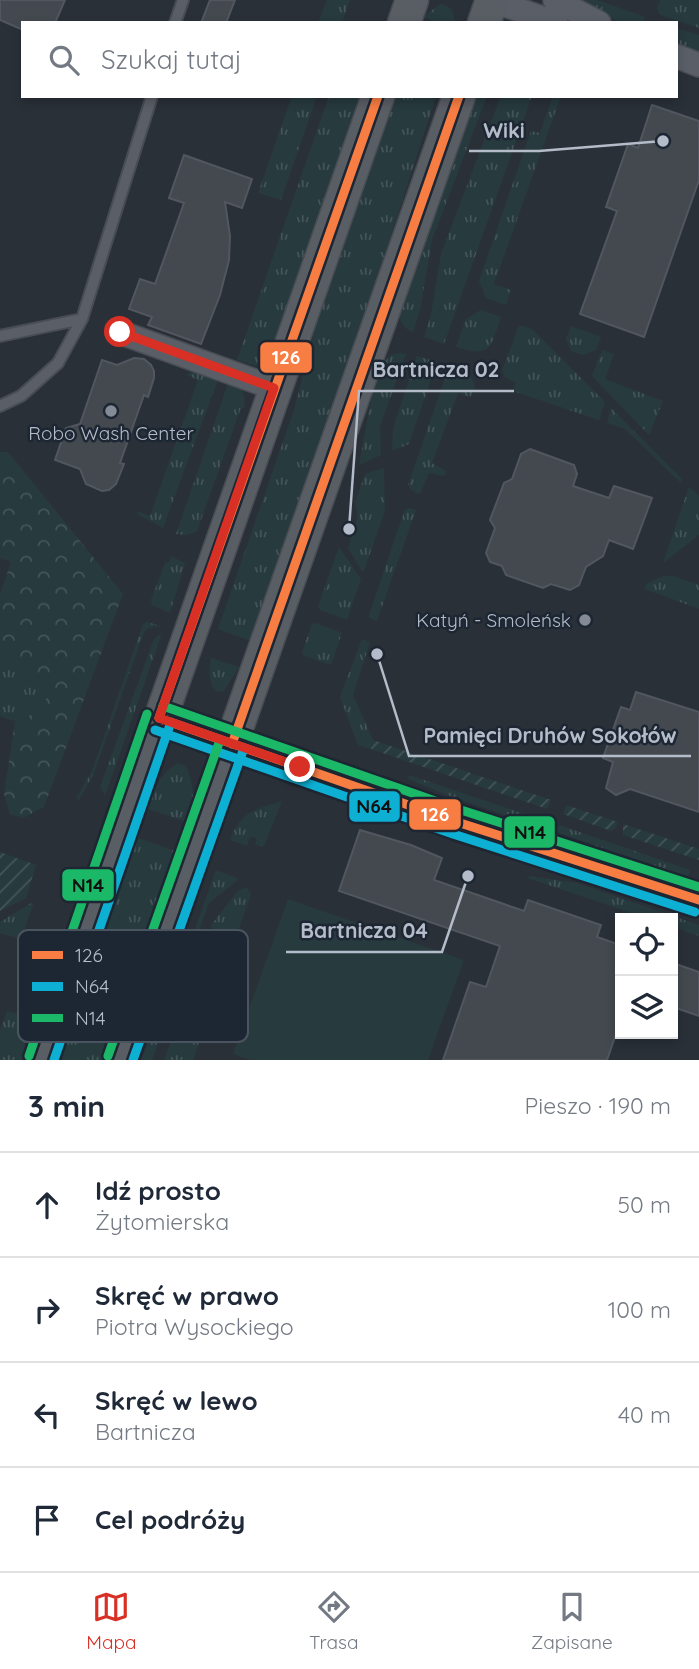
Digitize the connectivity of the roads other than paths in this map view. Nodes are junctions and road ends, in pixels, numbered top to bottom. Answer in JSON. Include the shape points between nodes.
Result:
{"nodes":[{"id":1,"x":183,"y":0,"type":"edge"},
{"id":2,"x":412,"y":0,"type":"edge"},
{"id":3,"x":492,"y":0,"type":"edge"},
{"id":4,"x":555,"y":0,"type":"edge"},
{"id":5,"x":177,"y":21,"type":"edge"},
{"id":6,"x":405,"y":21,"type":"edge"},
{"id":7,"x":485,"y":21,"type":"edge"},
{"id":8,"x":550,"y":21,"type":"edge"},
{"id":9,"x":595,"y":21,"type":"edge"},
{"id":10,"x":678,"y":57,"type":"edge"},
{"id":11,"x":699,"y":65,"type":"edge"},
{"id":12,"x":151,"y":98,"type":"edge"},
{"id":13,"x":377,"y":98,"type":"edge"},
{"id":14,"x":457,"y":98,"type":"edge"},
{"id":15,"x":82,"y":319,"type":"junction"},
{"id":16,"x":120,"y":332,"type":"dead end"},
{"id":17,"x":0,"y":336,"type":"edge"},
{"id":18,"x":274,"y":388,"type":"junction"},
{"id":19,"x":0,"y":406,"type":"edge"},
{"id":20,"x":159,"y":718,"type":"junction"},
{"id":21,"x":232,"y":744,"type":"junction"},
{"id":22,"x":699,"y":900,"type":"edge"},
{"id":23,"x":86,"y":930,"type":"edge"},
{"id":24,"x":166,"y":930,"type":"edge"},
{"id":25,"x":47,"y":1042,"type":"edge"},
{"id":26,"x":126,"y":1042,"type":"edge"},
{"id":27,"x":41,"y":1060,"type":"edge"},
{"id":28,"x":120,"y":1060,"type":"edge"}],
"edges":[{"from":1,"to":5,"type":"lane"},
{"from":2,"to":6,"type":"main road"},
{"from":3,"to":7,"type":"main road"},
{"from":3,"to":8,"type":"street"},
{"from":4,"to":9,"type":"street"},
{"from":10,"to":11,"type":"street"},
{"from":12,"to":15,"type":"lane"},
{"from":13,"to":18,"type":"main road"},
{"from":14,"to":21,"type":"main road"},
{"from":15,"to":17,"type":"lane"},
{"from":15,"to":19,"type":"lane","via":[[58,363],[22,396]]},
{"from":16,"to":18,"type":"street"},
{"from":18,"to":20,"type":"main road"},
{"from":20,"to":21,"type":"street"},
{"from":20,"to":23,"type":"main road"},
{"from":21,"to":22,"type":"street"},
{"from":21,"to":24,"type":"main road"},
{"from":25,"to":27,"type":"main road"},
{"from":26,"to":28,"type":"main road"}]}
